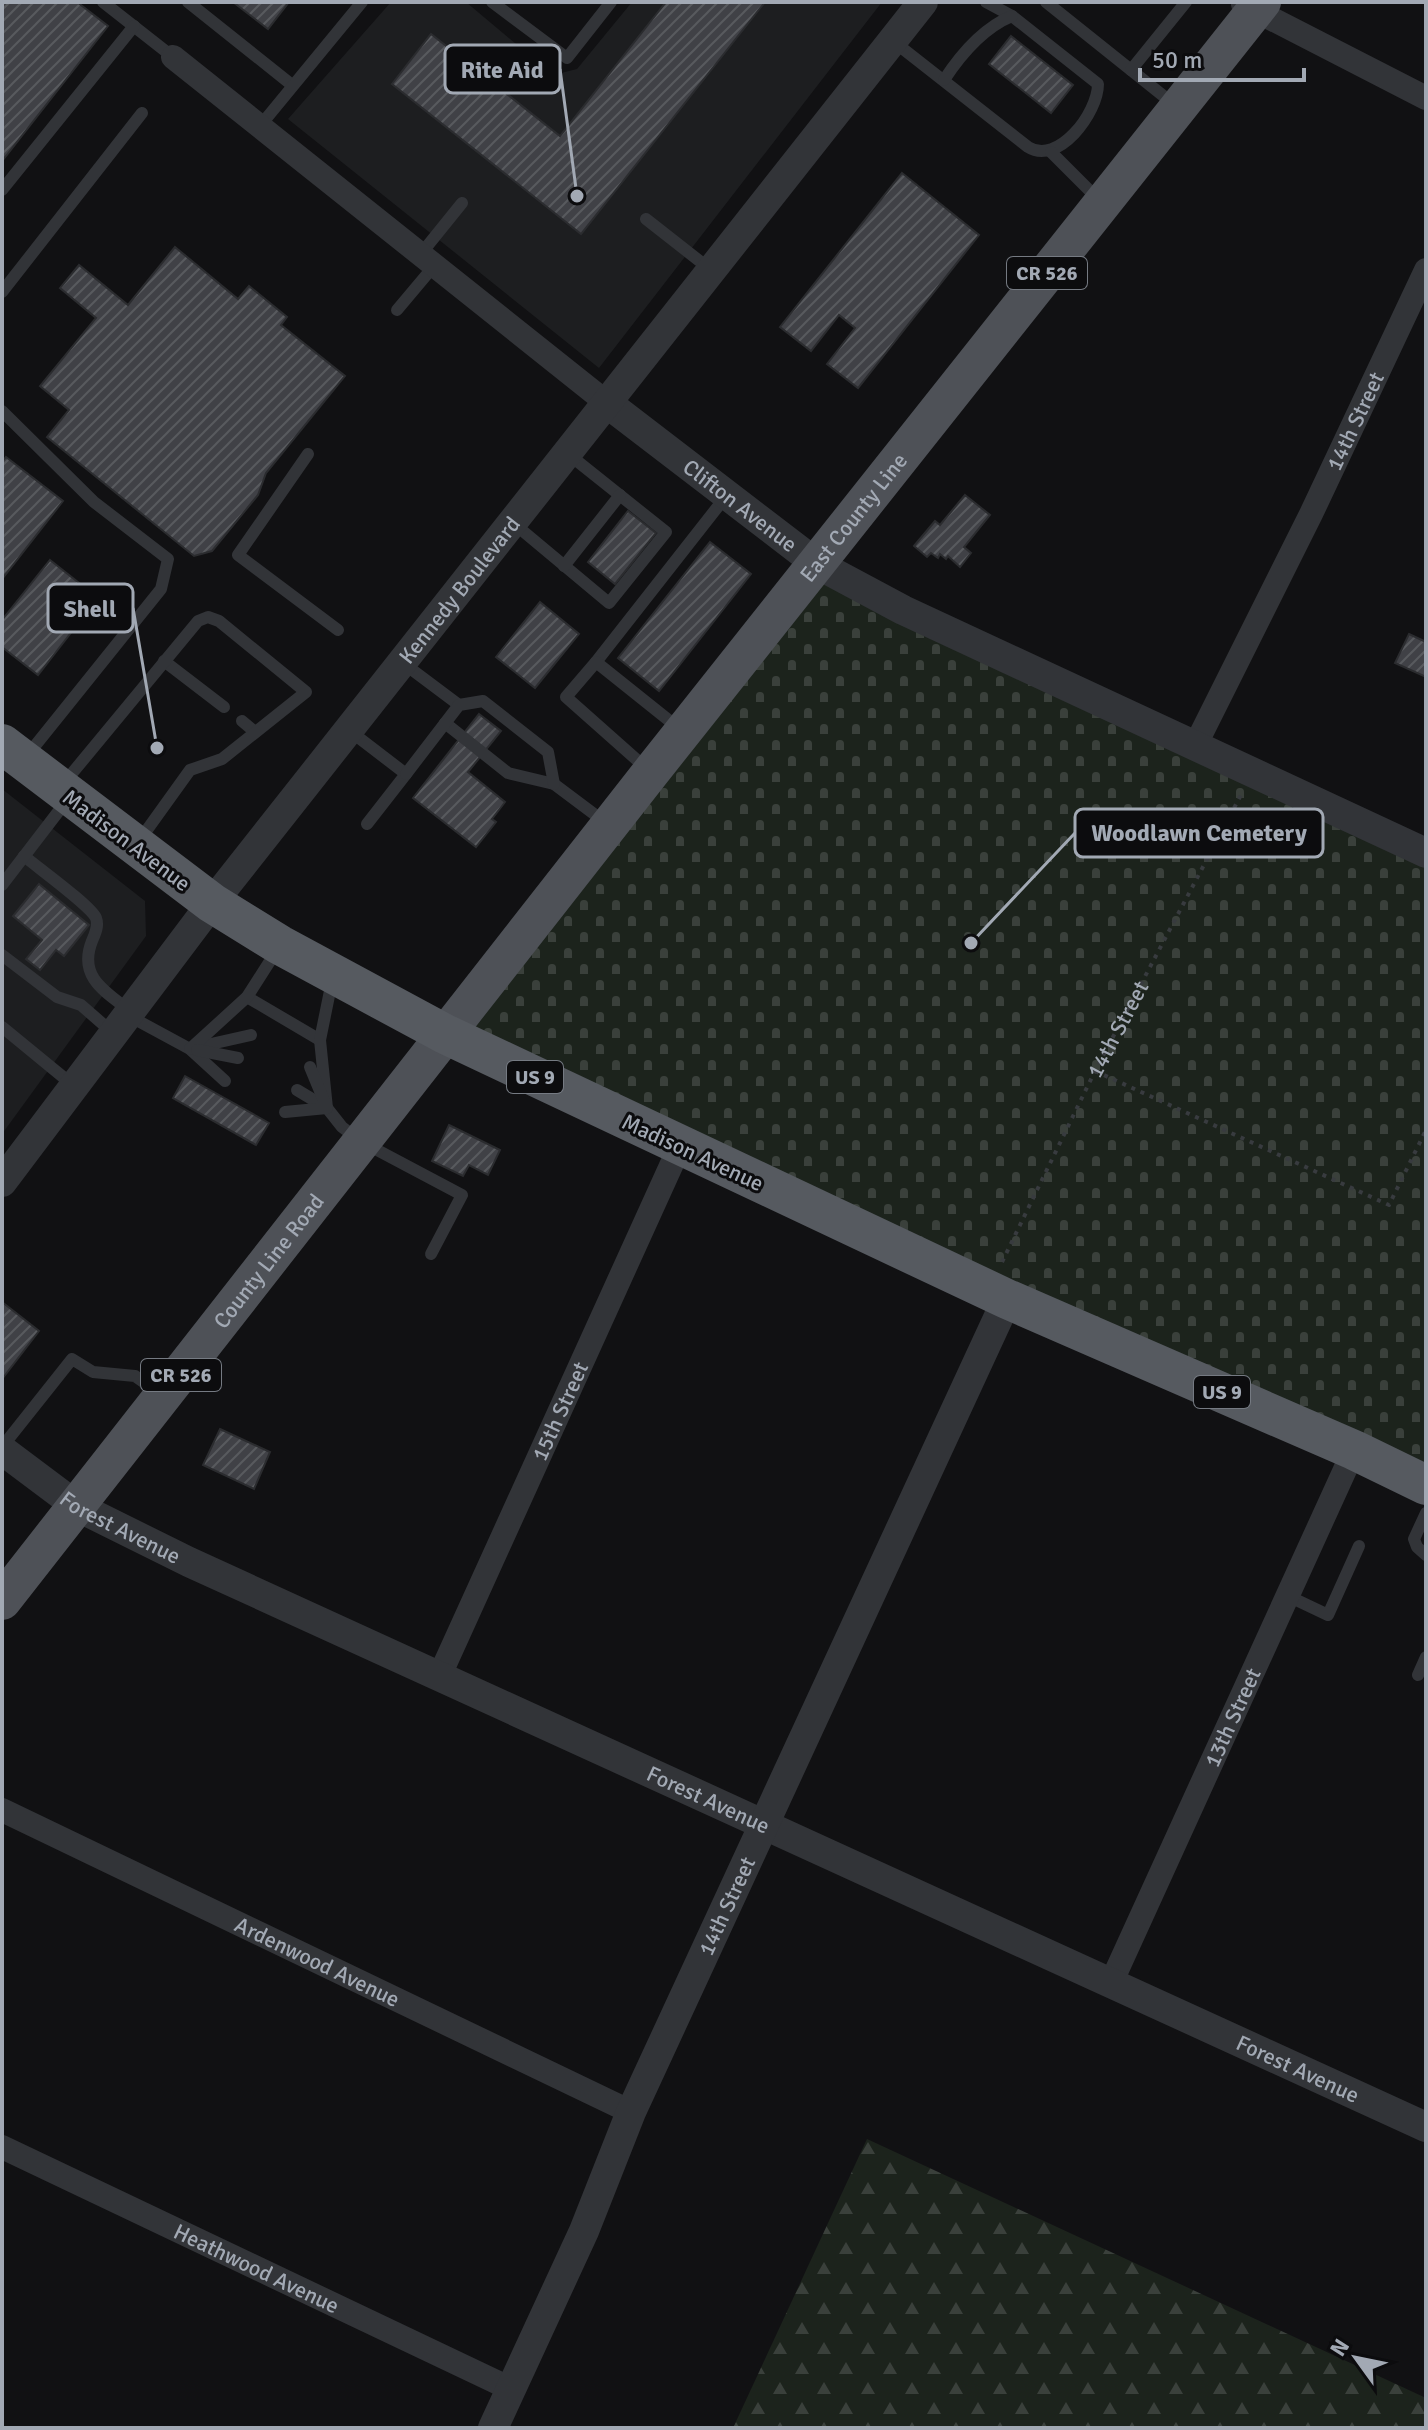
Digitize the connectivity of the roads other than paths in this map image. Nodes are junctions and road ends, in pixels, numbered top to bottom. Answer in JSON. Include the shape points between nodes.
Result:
{"nodes":[{"id":1,"x":103,"y":2,"type":"edge"},
{"id":2,"x":188,"y":2,"type":"edge"},
{"id":3,"x":362,"y":2,"type":"edge"},
{"id":4,"x":492,"y":2,"type":"edge"},
{"id":5,"x":611,"y":2,"type":"edge"},
{"id":6,"x":923,"y":2,"type":"edge"},
{"id":7,"x":986,"y":2,"type":"edge"},
{"id":8,"x":1046,"y":2,"type":"edge"},
{"id":9,"x":1186,"y":2,"type":"edge"},
{"id":10,"x":1252,"y":5,"type":"edge"},
{"id":11,"x":1012,"y":16,"type":"junction"},
{"id":12,"x":134,"y":26,"type":"junction"},
{"id":13,"x":893,"y":41,"type":"junction"},
{"id":14,"x":173,"y":57,"type":"joint"},
{"id":15,"x":1131,"y":70,"type":"junction"},
{"id":16,"x":944,"y":80,"type":"junction"},
{"id":17,"x":292,"y":85,"type":"junction"},
{"id":18,"x":1426,"y":98,"type":"edge"},
{"id":19,"x":1178,"y":108,"type":"junction"},
{"id":20,"x":142,"y":113,"type":"dead end"},
{"id":21,"x":260,"y":126,"type":"junction"},
{"id":22,"x":1051,"y":152,"type":"junction"},
{"id":23,"x":2,"y":190,"type":"edge"},
{"id":24,"x":462,"y":203,"type":"dead end"},
{"id":25,"x":1102,"y":203,"type":"junction"},
{"id":26,"x":646,"y":219,"type":"dead end"},
{"id":27,"x":427,"y":260,"type":"junction"},
{"id":28,"x":711,"y":270,"type":"junction"},
{"id":29,"x":1426,"y":270,"type":"edge"},
{"id":30,"x":2,"y":292,"type":"edge"},
{"id":31,"x":397,"y":310,"type":"dead end"},
{"id":32,"x":607,"y":403,"type":"junction"},
{"id":33,"x":2,"y":411,"type":"edge"},
{"id":34,"x":566,"y":453,"type":"junction"},
{"id":35,"x":308,"y":454,"type":"dead end"},
{"id":36,"x":620,"y":495,"type":"junction"},
{"id":37,"x":727,"y":495,"type":"junction"},
{"id":38,"x":512,"y":522,"type":"junction"},
{"id":39,"x":817,"y":564,"type":"junction"},
{"id":40,"x":564,"y":566,"type":"junction"},
{"id":41,"x":338,"y":630,"type":"dead end"},
{"id":42,"x":164,"y":661,"type":"junction"},
{"id":43,"x":596,"y":662,"type":"junction"},
{"id":44,"x":403,"y":663,"type":"junction"},
{"id":45,"x":459,"y":705,"type":"junction"},
{"id":46,"x":224,"y":707,"type":"dead end"},
{"id":47,"x":242,"y":721,"type":"dead end"},
{"id":48,"x":445,"y":723,"type":"junction"},
{"id":49,"x":350,"y":731,"type":"junction"},
{"id":50,"x":255,"y":732,"type":"junction"},
{"id":51,"x":683,"y":732,"type":"junction"},
{"id":52,"x":1196,"y":744,"type":"junction"},
{"id":53,"x":13,"y":753,"type":"edge"},
{"id":54,"x":651,"y":772,"type":"junction"},
{"id":55,"x":406,"y":774,"type":"junction"},
{"id":56,"x":554,"y":784,"type":"junction"},
{"id":57,"x":65,"y":793,"type":"junction"},
{"id":58,"x":367,"y":824,"type":"dead end"},
{"id":59,"x":609,"y":825,"type":"junction"},
{"id":60,"x":135,"y":846,"type":"junction"},
{"id":61,"x":1426,"y":853,"type":"edge"},
{"id":62,"x":24,"y":856,"type":"junction"},
{"id":63,"x":2,"y":885,"type":"edge"},
{"id":64,"x":212,"y":903,"type":"junction"},
{"id":65,"x":280,"y":945,"type":"junction"},
{"id":66,"x":2,"y":955,"type":"edge"},
{"id":67,"x":334,"y":974,"type":"junction"},
{"id":68,"x":247,"y":997,"type":"junction"},
{"id":69,"x":123,"y":1020,"type":"junction"},
{"id":70,"x":2,"y":1027,"type":"edge"},
{"id":71,"x":445,"y":1034,"type":"junction"},
{"id":72,"x":251,"y":1035,"type":"dead end"},
{"id":73,"x":320,"y":1040,"type":"junction"},
{"id":74,"x":190,"y":1049,"type":"junction"},
{"id":75,"x":238,"y":1058,"type":"dead end"},
{"id":76,"x":310,"y":1067,"type":"dead end"},
{"id":77,"x":225,"y":1081,"type":"dead end"},
{"id":78,"x":75,"y":1087,"type":"junction"},
{"id":79,"x":297,"y":1090,"type":"dead end"},
{"id":80,"x":327,"y":1108,"type":"junction"},
{"id":81,"x":285,"y":1112,"type":"dead end"},
{"id":82,"x":362,"y":1142,"type":"junction"},
{"id":83,"x":680,"y":1146,"type":"junction"},
{"id":84,"x":2,"y":1182,"type":"edge"},
{"id":85,"x":431,"y":1254,"type":"dead end"},
{"id":86,"x":998,"y":1294,"type":"junction"},
{"id":87,"x":164,"y":1397,"type":"junction"},
{"id":88,"x":2,"y":1449,"type":"edge"},
{"id":89,"x":1354,"y":1450,"type":"junction"},
{"id":90,"x":1426,"y":1485,"type":"edge"},
{"id":91,"x":78,"y":1507,"type":"junction"},
{"id":92,"x":1426,"y":1513,"type":"edge"},
{"id":93,"x":1359,"y":1546,"type":"dead end"},
{"id":94,"x":1426,"y":1555,"type":"edge"},
{"id":95,"x":1288,"y":1596,"type":"junction"},
{"id":96,"x":2,"y":1601,"type":"edge"},
{"id":97,"x":1426,"y":1657,"type":"edge"},
{"id":98,"x":1418,"y":1675,"type":"dead end"},
{"id":99,"x":439,"y":1677,"type":"junction"},
{"id":100,"x":2,"y":1810,"type":"edge"},
{"id":101,"x":764,"y":1826,"type":"junction"},
{"id":102,"x":1111,"y":1983,"type":"junction"},
{"id":103,"x":631,"y":2112,"type":"junction"},
{"id":104,"x":1426,"y":2127,"type":"edge"},
{"id":105,"x":2,"y":2147,"type":"edge"},
{"id":106,"x":511,"y":2389,"type":"junction"},
{"id":107,"x":493,"y":2428,"type":"edge"}],
"edges":[{"from":1,"to":12,"type":"lane"},
{"from":2,"to":17,"type":"lane"},
{"from":3,"to":17,"type":"lane"},
{"from":4,"to":5,"type":"lane","via":[[567,58]]},
{"from":6,"to":13,"type":"street","name":"Kennedy Boulevard"},
{"from":7,"to":11,"type":"lane"},
{"from":8,"to":15,"type":"lane"},
{"from":9,"to":15,"type":"lane"},
{"from":10,"to":18,"type":"street"},
{"from":10,"to":19,"type":"main road","name":"East County Line","number":"CR 526"},
{"from":11,"to":16,"type":"lane","via":[[977,39]]},
{"from":11,"to":22,"type":"lane","via":[[1098,84],[1098,97],[1077,130]]},
{"from":12,"to":14,"type":"lane"},
{"from":12,"to":23,"type":"lane"},
{"from":13,"to":16,"type":"lane"},
{"from":13,"to":28,"type":"street","name":"Kennedy Boulevard"},
{"from":14,"to":21,"type":"street","name":"Clifton Avenue"},
{"from":15,"to":19,"type":"lane"},
{"from":16,"to":22,"type":"lane","via":[[1028,147]]},
{"from":17,"to":21,"type":"lane"},
{"from":19,"to":25,"type":"main road","name":"East County Line","number":"CR 526"},
{"from":20,"to":30,"type":"lane"},
{"from":21,"to":27,"type":"street","name":"Clifton Avenue"},
{"from":22,"to":25,"type":"lane"},
{"from":24,"to":27,"type":"lane"},
{"from":25,"to":39,"type":"main road","name":"East County Line","number":"CR 526"},
{"from":26,"to":28,"type":"lane"},
{"from":27,"to":31,"type":"lane"},
{"from":27,"to":32,"type":"street","name":"Clifton Avenue"},
{"from":28,"to":32,"type":"street","name":"Kennedy Boulevard"},
{"from":29,"to":52,"type":"street","name":"14th Street"},
{"from":32,"to":34,"type":"street","name":"Kennedy Boulevard"},
{"from":32,"to":37,"type":"street","name":"Clifton Avenue"},
{"from":33,"to":53,"type":"lane","via":[[94,502],[168,559],[161,589]]},
{"from":34,"to":36,"type":"lane"},
{"from":34,"to":38,"type":"street","name":"Kennedy Boulevard"},
{"from":35,"to":41,"type":"lane","via":[[238,555]]},
{"from":36,"to":40,"type":"lane"},
{"from":36,"to":40,"type":"lane","via":[[666,532],[609,603]]},
{"from":37,"to":39,"type":"street","name":"Clifton Avenue"},
{"from":37,"to":43,"type":"lane"},
{"from":38,"to":40,"type":"lane"},
{"from":38,"to":44,"type":"street","name":"Kennedy Boulevard"},
{"from":39,"to":51,"type":"main road","name":"East County Line","number":"CR 526"},
{"from":39,"to":52,"type":"street","name":"Clifton Avenue","via":[[903,610]]},
{"from":42,"to":46,"type":"lane"},
{"from":42,"to":50,"type":"lane","via":[[198,621],[219,621],[306,692]]},
{"from":42,"to":57,"type":"lane"},
{"from":43,"to":51,"type":"lane"},
{"from":43,"to":54,"type":"lane","via":[[566,697]]},
{"from":44,"to":45,"type":"lane"},
{"from":44,"to":49,"type":"street","name":"Kennedy Boulevard"},
{"from":45,"to":48,"type":"lane"},
{"from":45,"to":56,"type":"lane","via":[[483,701],[548,752]]},
{"from":47,"to":50,"type":"lane"},
{"from":48,"to":55,"type":"lane"},
{"from":48,"to":56,"type":"lane","via":[[508,773]]},
{"from":49,"to":55,"type":"lane"},
{"from":49,"to":64,"type":"street","name":"Kennedy Boulevard"},
{"from":50,"to":60,"type":"lane","via":[[222,759],[190,770]]},
{"from":51,"to":54,"type":"main road","name":"East County Line","number":"CR 526"},
{"from":52,"to":61,"type":"street","name":"Clifton Avenue"},
{"from":53,"to":57,"type":"highway","name":"Madison Avenue","number":"US 9"},
{"from":54,"to":59,"type":"main road","name":"East County Line","number":"CR 526"},
{"from":55,"to":58,"type":"lane"},
{"from":56,"to":59,"type":"lane"},
{"from":57,"to":60,"type":"highway","name":"Madison Avenue","number":"US 9"},
{"from":57,"to":62,"type":"lane"},
{"from":59,"to":71,"type":"main road","name":"East County Line","number":"CR 526"},
{"from":60,"to":64,"type":"highway","name":"Madison Avenue","number":"US 9"},
{"from":62,"to":63,"type":"lane"},
{"from":62,"to":69,"type":"lane","via":[[93,912],[97,927],[86,956],[89,972]]},
{"from":64,"to":65,"type":"highway","name":"Madison Avenue","number":"US 9"},
{"from":64,"to":69,"type":"street","name":"Kennedy Boulevard"},
{"from":65,"to":67,"type":"highway","name":"Madison Avenue","number":"US 9"},
{"from":65,"to":68,"type":"lane"},
{"from":66,"to":69,"type":"lane","via":[[57,997]]},
{"from":67,"to":71,"type":"highway","name":"Madison Avenue","number":"US 9"},
{"from":67,"to":73,"type":"lane"},
{"from":68,"to":73,"type":"lane"},
{"from":68,"to":74,"type":"lane"},
{"from":69,"to":74,"type":"lane"},
{"from":69,"to":78,"type":"street","name":"Kennedy Boulevard"},
{"from":70,"to":78,"type":"lane"},
{"from":71,"to":82,"type":"main road","name":"County Line Road","number":"CR 526"},
{"from":71,"to":83,"type":"highway","name":"Madison Avenue","number":"US 9"},
{"from":72,"to":74,"type":"lane"},
{"from":73,"to":80,"type":"lane"},
{"from":74,"to":75,"type":"lane"},
{"from":74,"to":77,"type":"lane"},
{"from":76,"to":80,"type":"lane"},
{"from":78,"to":84,"type":"street","name":"Kennedy Boulevard"},
{"from":79,"to":80,"type":"lane"},
{"from":80,"to":81,"type":"lane"},
{"from":80,"to":82,"type":"lane"},
{"from":82,"to":85,"type":"lane","via":[[462,1195]]},
{"from":82,"to":87,"type":"main road","name":"County Line Road","number":"CR 526"},
{"from":83,"to":86,"type":"highway","name":"Madison Avenue","number":"US 9"},
{"from":83,"to":99,"type":"street","name":"15th Street"},
{"from":86,"to":89,"type":"highway","name":"Madison Avenue","number":"US 9"},
{"from":86,"to":101,"type":"street","name":"14th Street"},
{"from":87,"to":88,"type":"lane","via":[[135,1376],[93,1372],[72,1359]]},
{"from":87,"to":91,"type":"main road","name":"County Line Road","number":"CR 526"},
{"from":88,"to":91,"type":"street","name":"Forest Avenue"},
{"from":89,"to":90,"type":"highway","name":"Madison Avenue","number":"US 9"},
{"from":89,"to":95,"type":"street","name":"13th Street"},
{"from":91,"to":96,"type":"main road","name":"County Line Road","number":"CR 526"},
{"from":91,"to":99,"type":"street","name":"Forest Avenue"},
{"from":92,"to":94,"type":"lane","via":[[1414,1539]]},
{"from":93,"to":95,"type":"lane","via":[[1328,1615]]},
{"from":95,"to":102,"type":"street","name":"13th Street"},
{"from":97,"to":98,"type":"lane"},
{"from":99,"to":101,"type":"street","name":"Forest Avenue"},
{"from":100,"to":103,"type":"street","name":"Ardenwood Avenue"},
{"from":101,"to":102,"type":"street","name":"Forest Avenue"},
{"from":101,"to":103,"type":"street","name":"14th Street"},
{"from":102,"to":104,"type":"street","name":"Forest Avenue"},
{"from":103,"to":106,"type":"street","name":"14th Street","via":[[584,2231]]},
{"from":105,"to":106,"type":"street","name":"Heathwood Avenue"},
{"from":106,"to":107,"type":"street","name":"14th Street"}]}
